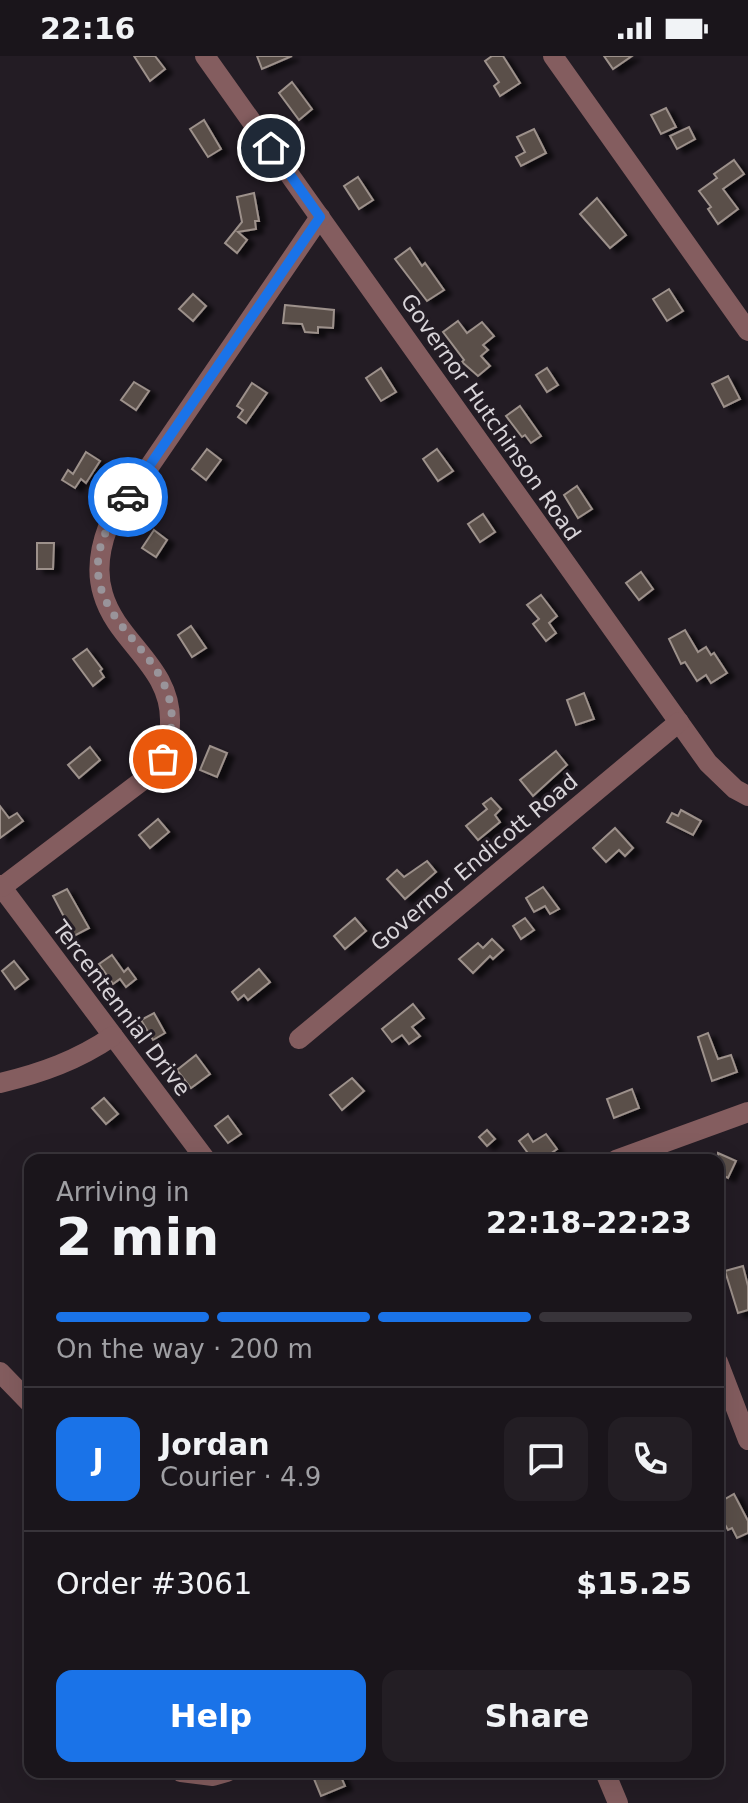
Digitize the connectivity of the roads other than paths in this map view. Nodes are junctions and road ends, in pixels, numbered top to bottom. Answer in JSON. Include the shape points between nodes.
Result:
{"nodes":[{"id":1,"x":205,"y":56,"type":"edge"},
{"id":2,"x":553,"y":56,"type":"edge"},
{"id":3,"x":320,"y":217,"type":"junction"},
{"id":4,"x":748,"y":331,"type":"edge"},
{"id":5,"x":679,"y":722,"type":"junction"},
{"id":6,"x":748,"y":796,"type":"edge"},
{"id":7,"x":1,"y":886,"type":"edge"},
{"id":8,"x":113,"y":1036,"type":"junction"},
{"id":9,"x":299,"y":1039,"type":"dead end"},
{"id":10,"x":0,"y":1083,"type":"edge"},
{"id":11,"x":748,"y":1112,"type":"edge"},
{"id":12,"x":202,"y":1154,"type":"edge"},
{"id":13,"x":646,"y":1154,"type":"edge"},
{"id":14,"x":0,"y":1372,"type":"edge"},
{"id":15,"x":724,"y":1378,"type":"edge"},
{"id":16,"x":24,"y":1397,"type":"edge"},
{"id":17,"x":748,"y":1440,"type":"edge"},
{"id":18,"x":608,"y":1778,"type":"edge"},
{"id":19,"x":618,"y":1803,"type":"edge"}],
"edges":[{"from":1,"to":3,"type":"street","name":"Governor Hutchinson Road"},
{"from":2,"to":4,"type":"street"},
{"from":3,"to":5,"type":"street","name":"Governor Hutchinson Road"},
{"from":3,"to":7,"type":"street","via":[[108,527],[100,548],[102,593],[111,613],[169,698],[170,739],[163,759],[151,774]]},
{"from":5,"to":6,"type":"street","name":"Governor Hutchinson Road","via":[[708,763]]},
{"from":5,"to":9,"type":"street","name":"Governor Endicott Road"},
{"from":7,"to":8,"type":"street","name":"Tercentennial Drive"},
{"from":8,"to":10,"type":"street","via":[[55,1069]]},
{"from":8,"to":12,"type":"street","name":"Tercentennial Drive"},
{"from":11,"to":13,"type":"street"},
{"from":14,"to":16,"type":"street"},
{"from":15,"to":17,"type":"street"},
{"from":18,"to":19,"type":"street"}]}
